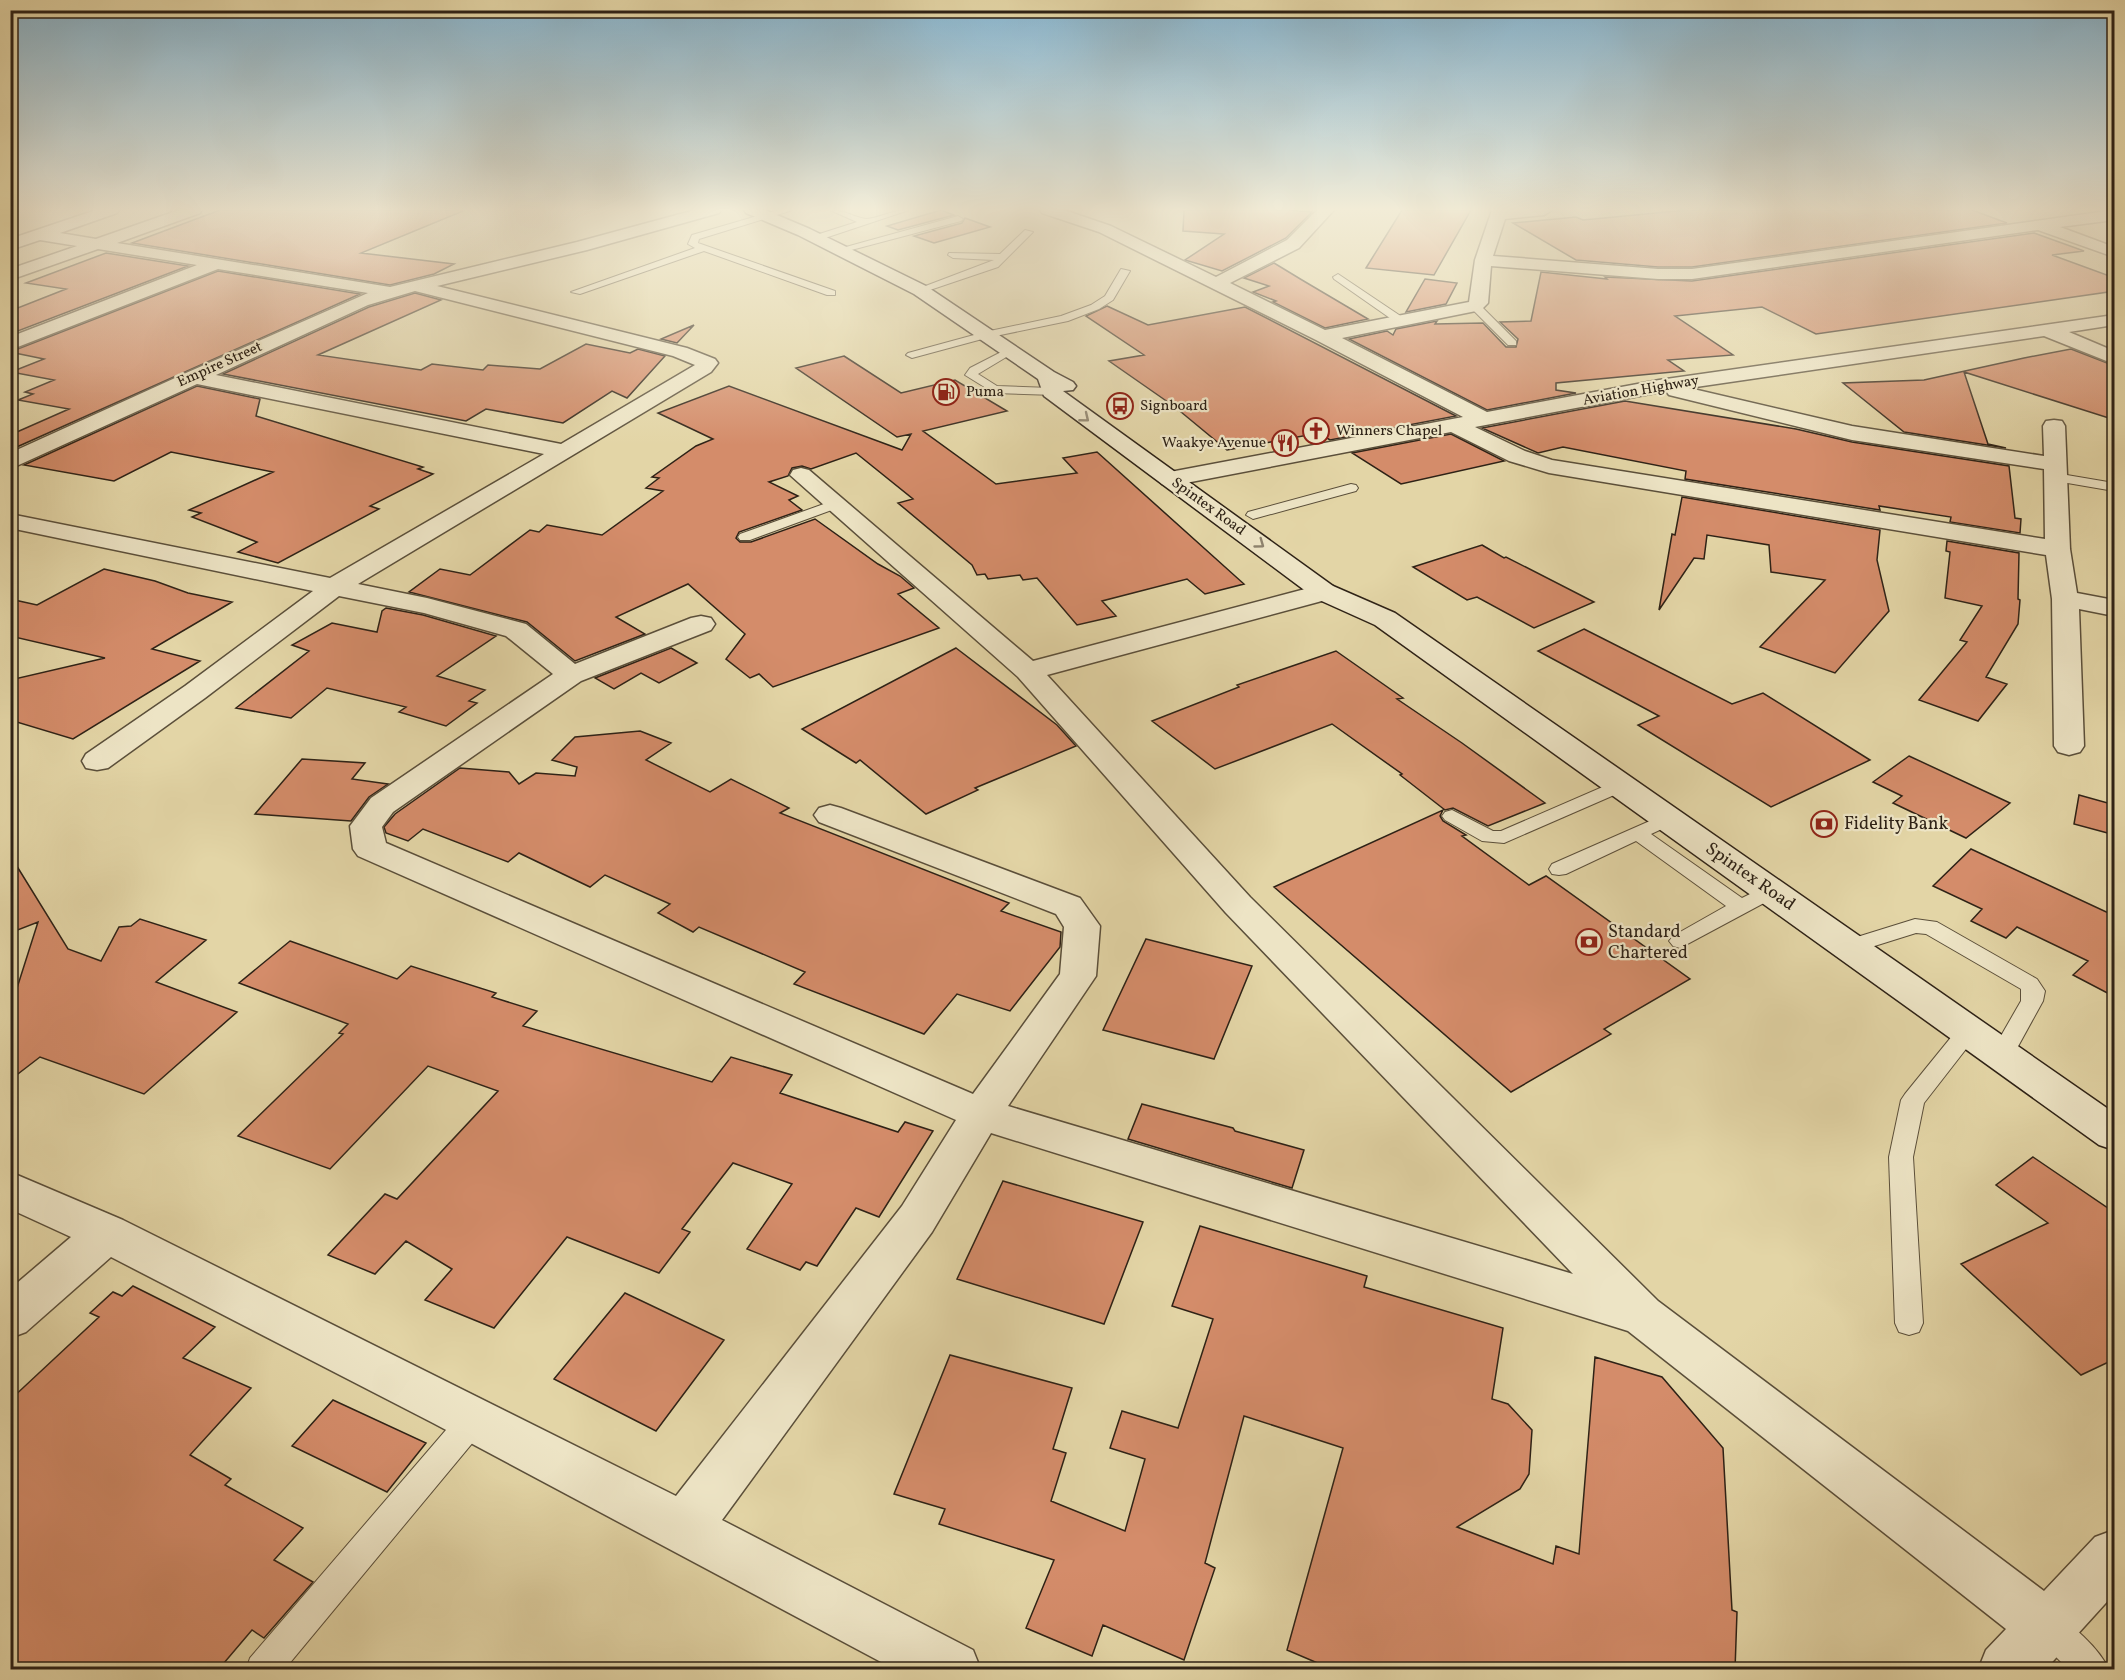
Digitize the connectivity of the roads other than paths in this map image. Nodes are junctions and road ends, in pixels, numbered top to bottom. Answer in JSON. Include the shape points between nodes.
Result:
{"nodes":[{"id":1,"x":154,"y":288,"type":"edge"},
{"id":2,"x":368,"y":288,"type":"edge"},
{"id":3,"x":406,"y":288,"type":"edge"},
{"id":4,"x":426,"y":288,"type":"edge"},
{"id":5,"x":586,"y":288,"type":"edge"},
{"id":6,"x":817,"y":288,"type":"edge"},
{"id":7,"x":915,"y":288,"type":"edge"},
{"id":8,"x":928,"y":288,"type":"edge"},
{"id":9,"x":1115,"y":288,"type":"edge"},
{"id":10,"x":1224,"y":288,"type":"edge"},
{"id":11,"x":1354,"y":288,"type":"edge"},
{"id":12,"x":1480,"y":288,"type":"edge"},
{"id":13,"x":920,"y":291,"type":"junction"},
{"id":14,"x":390,"y":292,"type":"junction"},
{"id":15,"x":576,"y":292,"type":"dead end"},
{"id":16,"x":831,"y":293,"type":"dead end"},
{"id":17,"x":1475,"y":306,"type":"junction"},
{"id":18,"x":2115,"y":320,"type":"edge"},
{"id":19,"x":1401,"y":321,"type":"junction"},
{"id":20,"x":2046,"y":330,"type":"junction"},
{"id":21,"x":986,"y":335,"type":"junction"},
{"id":22,"x":1323,"y":336,"type":"junction"},
{"id":23,"x":10,"y":344,"type":"edge"},
{"id":24,"x":1512,"y":344,"type":"dead end"},
{"id":25,"x":1009,"y":351,"type":"junction"},
{"id":26,"x":912,"y":355,"type":"dead end"},
{"id":27,"x":2115,"y":358,"type":"edge"},
{"id":28,"x":193,"y":377,"type":"junction"},
{"id":29,"x":1049,"y":384,"type":"junction"},
{"id":30,"x":1659,"y":387,"type":"junction"},
{"id":31,"x":1486,"y":420,"type":"junction"},
{"id":32,"x":1455,"y":426,"type":"junction"},
{"id":33,"x":2054,"y":426,"type":"dead end"},
{"id":34,"x":564,"y":451,"type":"junction"},
{"id":35,"x":10,"y":462,"type":"edge"},
{"id":36,"x":2054,"y":471,"type":"junction"},
{"id":37,"x":1195,"y":474,"type":"junction"},
{"id":38,"x":801,"y":475,"type":"dead end"},
{"id":39,"x":1170,"y":479,"type":"junction"},
{"id":40,"x":2115,"y":487,"type":"edge"},
{"id":41,"x":1351,"y":488,"type":"dead end"},
{"id":42,"x":835,"y":504,"type":"junction"},
{"id":43,"x":1253,"y":515,"type":"junction"},
{"id":44,"x":10,"y":521,"type":"edge"},
{"id":45,"x":745,"y":537,"type":"dead end"},
{"id":46,"x":1292,"y":542,"type":"dead end"},
{"id":47,"x":2058,"y":549,"type":"junction"},
{"id":48,"x":1333,"y":584,"type":"junction"},
{"id":49,"x":336,"y":586,"type":"junction"},
{"id":50,"x":2065,"y":599,"type":"junction"},
{"id":51,"x":2115,"y":608,"type":"edge"},
{"id":52,"x":701,"y":624,"type":"dead end"},
{"id":53,"x":1028,"y":671,"type":"junction"},
{"id":54,"x":571,"y":675,"type":"junction"},
{"id":55,"x":2069,"y":746,"type":"dead end"},
{"id":56,"x":97,"y":761,"type":"dead end"},
{"id":57,"x":1621,"y":785,"type":"junction"},
{"id":58,"x":830,"y":815,"type":"dead end"},
{"id":59,"x":1452,"y":816,"type":"dead end"},
{"id":60,"x":1668,"y":819,"type":"junction"},
{"id":61,"x":1636,"y":833,"type":"junction"},
{"id":62,"x":1559,"y":869,"type":"dead end"},
{"id":63,"x":1770,"y":891,"type":"junction"},
{"id":64,"x":1741,"y":907,"type":"junction"},
{"id":65,"x":1680,"y":942,"type":"dead end"},
{"id":66,"x":1849,"y":947,"type":"junction"},
{"id":67,"x":1968,"y":1031,"type":"junction"},
{"id":68,"x":2002,"y":1055,"type":"junction"},
{"id":69,"x":981,"y":1114,"type":"junction"},
{"id":70,"x":2115,"y":1134,"type":"edge"},
{"id":71,"x":10,"y":1189,"type":"edge"},
{"id":72,"x":107,"y":1233,"type":"junction"},
{"id":73,"x":1642,"y":1315,"type":"junction"},
{"id":74,"x":10,"y":1318,"type":"edge"},
{"id":75,"x":1909,"y":1323,"type":"dead end"},
{"id":76,"x":474,"y":1419,"type":"junction"},
{"id":77,"x":686,"y":1527,"type":"junction"},
{"id":78,"x":2115,"y":1556,"type":"edge"},
{"id":79,"x":2047,"y":1627,"type":"junction"},
{"id":80,"x":262,"y":1670,"type":"edge"},
{"id":81,"x":953,"y":1670,"type":"edge"},
{"id":82,"x":2006,"y":1670,"type":"edge"},
{"id":83,"x":2093,"y":1670,"type":"edge"}],
"edges":[{"from":1,"to":23,"type":"street"},
{"from":2,"to":14,"type":"street"},
{"from":3,"to":14,"type":"street","name":"Empire Street"},
{"from":4,"to":34,"type":"street","via":[[680,352],[708,363]]},
{"from":5,"to":15,"type":"lane"},
{"from":6,"to":16,"type":"lane"},
{"from":7,"to":13,"type":"street","name":"Spintex Road"},
{"from":8,"to":13,"type":"lane"},
{"from":9,"to":21,"type":"lane","via":[[1109,298],[1095,307],[1064,319]]},
{"from":10,"to":22,"type":"street"},
{"from":11,"to":19,"type":"lane"},
{"from":12,"to":17,"type":"street"},
{"from":13,"to":21,"type":"street","name":"Spintex Road"},
{"from":14,"to":28,"type":"street","name":"Empire Street"},
{"from":17,"to":19,"type":"street"},
{"from":17,"to":24,"type":"lane"},
{"from":18,"to":20,"type":"street","name":"Aviation Highway"},
{"from":19,"to":22,"type":"street"},
{"from":20,"to":27,"type":"street"},
{"from":20,"to":30,"type":"street","name":"Aviation Highway"},
{"from":21,"to":25,"type":"street","name":"Spintex Road"},
{"from":21,"to":26,"type":"lane"},
{"from":22,"to":31,"type":"street"},
{"from":25,"to":29,"type":"street","name":"Spintex Road"},
{"from":25,"to":29,"type":"lane","via":[[971,375],[994,389]]},
{"from":28,"to":34,"type":"street"},
{"from":28,"to":35,"type":"street","name":"Empire Street"},
{"from":29,"to":37,"type":"street","name":"Spintex Road","via":[[1077,391]]},
{"from":29,"to":39,"type":"street","name":"Spintex Road","one_way":true},
{"from":30,"to":31,"type":"street","name":"Aviation Highway"},
{"from":30,"to":36,"type":"street","via":[[1852,432]]},
{"from":31,"to":32,"type":"street","name":"Aviation Highway"},
{"from":32,"to":37,"type":"street","name":"Aviation Highway"},
{"from":32,"to":47,"type":"street","via":[[1517,456],[1549,466]]},
{"from":33,"to":36,"type":"street"},
{"from":34,"to":49,"type":"street"},
{"from":36,"to":40,"type":"lane"},
{"from":36,"to":47,"type":"street"},
{"from":37,"to":39,"type":"street","name":"Aviation Highway"},
{"from":37,"to":43,"type":"street","name":"Spintex Road"},
{"from":38,"to":42,"type":"street"},
{"from":39,"to":48,"type":"street","name":"Spintex Road","one_way":true},
{"from":41,"to":43,"type":"lane"},
{"from":42,"to":45,"type":"lane"},
{"from":42,"to":53,"type":"street"},
{"from":43,"to":46,"type":"street","name":"Spintex Road"},
{"from":44,"to":49,"type":"street"},
{"from":47,"to":50,"type":"street"},
{"from":48,"to":53,"type":"street"},
{"from":48,"to":57,"type":"street","name":"Spintex Road"},
{"from":49,"to":54,"type":"street","via":[[516,630]]},
{"from":49,"to":56,"type":"street"},
{"from":50,"to":51,"type":"street"},
{"from":50,"to":55,"type":"street"},
{"from":52,"to":54,"type":"street"},
{"from":53,"to":73,"type":"street","via":[[1238,905]]},
{"from":54,"to":69,"type":"street","via":[[382,805],[366,826],[369,849]]},
{"from":57,"to":59,"type":"lane","via":[[1504,837],[1489,837]]},
{"from":57,"to":60,"type":"street","name":"Spintex Road"},
{"from":58,"to":69,"type":"street","via":[[1068,906],[1082,926],[1078,976]]},
{"from":60,"to":61,"type":"lane"},
{"from":60,"to":63,"type":"street","name":"Spintex Road"},
{"from":61,"to":62,"type":"lane"},
{"from":61,"to":64,"type":"lane"},
{"from":63,"to":64,"type":"lane"},
{"from":63,"to":66,"type":"street","name":"Spintex Road"},
{"from":64,"to":65,"type":"lane"},
{"from":66,"to":67,"type":"street","name":"Spintex Road"},
{"from":66,"to":68,"type":"lane","via":[[1915,926],[1930,927],[2029,984],[2034,991],[2032,1001]]},
{"from":67,"to":68,"type":"street","name":"Spintex Road"},
{"from":67,"to":75,"type":"lane","via":[[1913,1100],[1901,1156]]},
{"from":68,"to":70,"type":"street","name":"Spintex Road"},
{"from":69,"to":73,"type":"street"},
{"from":69,"to":77,"type":"street","via":[[918,1219]]},
{"from":71,"to":72,"type":"street"},
{"from":72,"to":74,"type":"street"},
{"from":72,"to":76,"type":"street"},
{"from":73,"to":79,"type":"street"},
{"from":76,"to":77,"type":"street"},
{"from":76,"to":80,"type":"lane"},
{"from":77,"to":81,"type":"street"},
{"from":78,"to":79,"type":"street"},
{"from":79,"to":82,"type":"street"},
{"from":79,"to":83,"type":"lane"}]}
